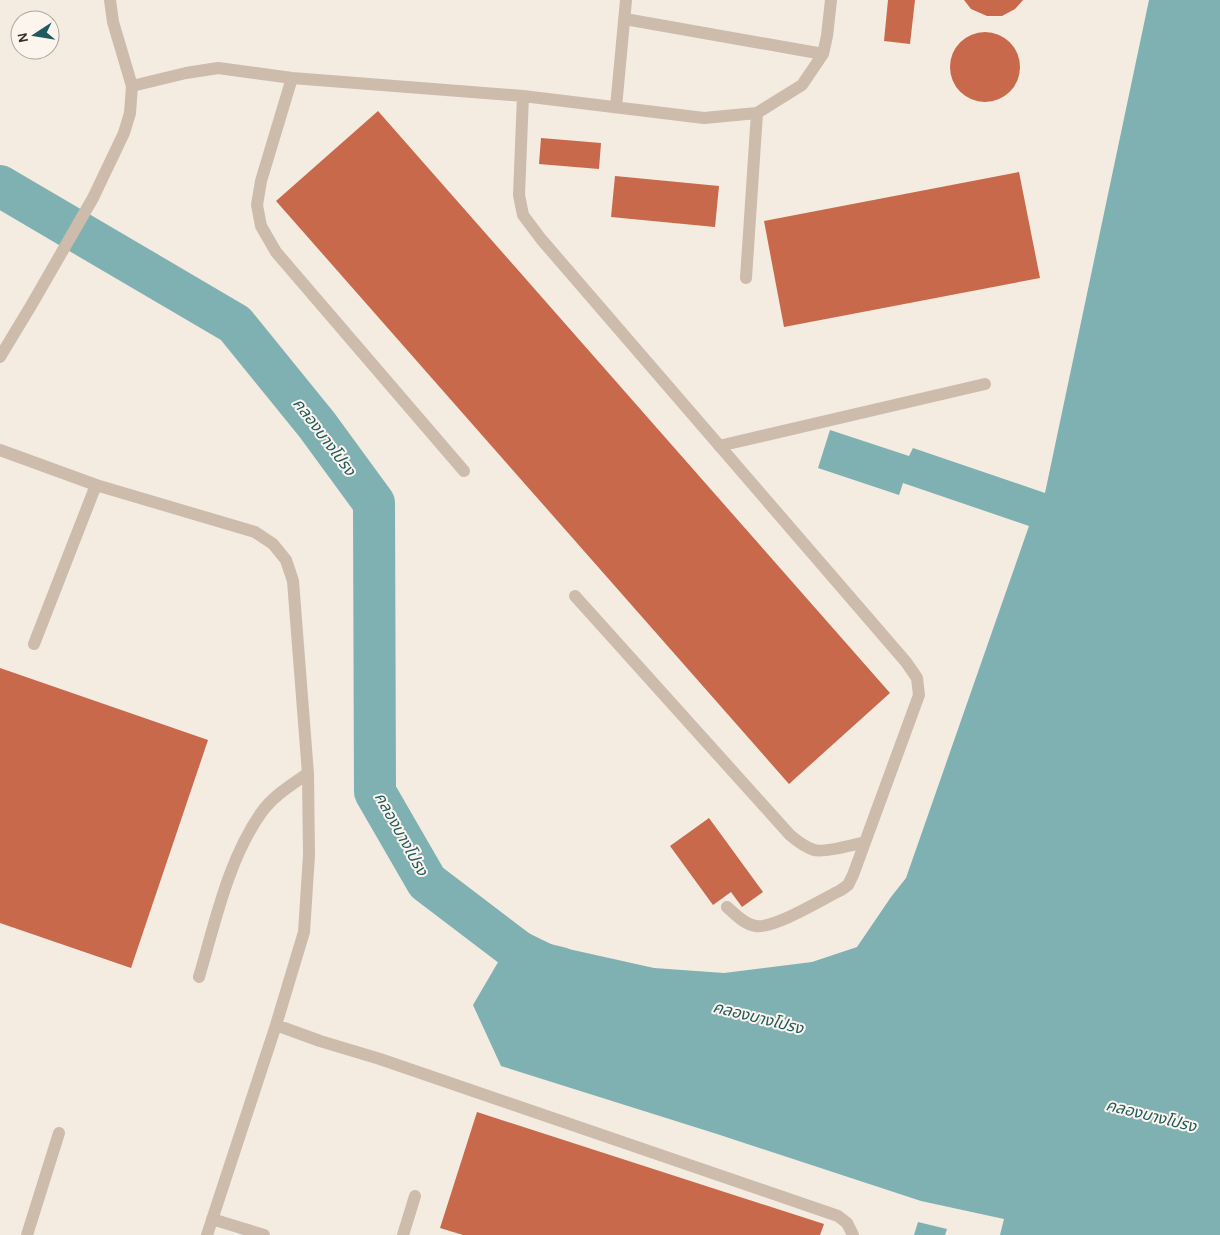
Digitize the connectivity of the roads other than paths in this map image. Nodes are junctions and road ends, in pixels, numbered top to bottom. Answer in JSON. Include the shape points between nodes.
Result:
{"nodes":[{"id":1,"x":110,"y":0,"type":"edge"},
{"id":2,"x":626,"y":0,"type":"edge"},
{"id":3,"x":831,"y":0,"type":"edge"},
{"id":4,"x":624,"y":19,"type":"junction"},
{"id":5,"x":823,"y":54,"type":"junction"},
{"id":6,"x":292,"y":78,"type":"junction"},
{"id":7,"x":132,"y":86,"type":"junction"},
{"id":8,"x":523,"y":96,"type":"junction"},
{"id":9,"x":616,"y":107,"type":"junction"},
{"id":10,"x":758,"y":113,"type":"junction"},
{"id":11,"x":746,"y":278,"type":"dead end"},
{"id":12,"x":0,"y":357,"type":"edge"},
{"id":13,"x":984,"y":384,"type":"dead end"},
{"id":14,"x":719,"y":446,"type":"junction"},
{"id":15,"x":0,"y":450,"type":"edge"},
{"id":16,"x":464,"y":471,"type":"dead end"},
{"id":17,"x":96,"y":485,"type":"junction"},
{"id":18,"x":575,"y":596,"type":"dead end"},
{"id":19,"x":34,"y":644,"type":"dead end"},
{"id":20,"x":307,"y":774,"type":"junction"},
{"id":21,"x":865,"y":842,"type":"junction"},
{"id":22,"x":727,"y":907,"type":"dead end"},
{"id":23,"x":199,"y":977,"type":"dead end"},
{"id":24,"x":276,"y":1025,"type":"junction"},
{"id":25,"x":59,"y":1133,"type":"dead end"},
{"id":26,"x":415,"y":1196,"type":"dead end"},
{"id":27,"x":212,"y":1219,"type":"junction"},
{"id":28,"x":27,"y":1235,"type":"edge"},
{"id":29,"x":207,"y":1235,"type":"edge"},
{"id":30,"x":264,"y":1235,"type":"edge"},
{"id":31,"x":403,"y":1235,"type":"edge"},
{"id":32,"x":853,"y":1235,"type":"edge"}],
"edges":[{"from":1,"to":7,"type":"lane","via":[[113,22]]},
{"from":2,"to":4,"type":"lane"},
{"from":3,"to":5,"type":"lane"},
{"from":4,"to":5,"type":"lane"},
{"from":4,"to":9,"type":"lane"},
{"from":5,"to":10,"type":"lane","via":[[802,84]]},
{"from":6,"to":7,"type":"lane","via":[[218,68]]},
{"from":6,"to":8,"type":"lane"},
{"from":6,"to":16,"type":"lane","via":[[261,181],[257,206],[261,226],[276,252]]},
{"from":7,"to":12,"type":"lane","via":[[130,114],[124,133],[93,198]]},
{"from":8,"to":9,"type":"lane"},
{"from":8,"to":14,"type":"lane","via":[[519,195],[523,215]]},
{"from":9,"to":10,"type":"lane","via":[[704,118]]},
{"from":10,"to":11,"type":"lane"},
{"from":13,"to":14,"type":"lane"},
{"from":14,"to":21,"type":"lane","via":[[917,678],[919,695]]},
{"from":15,"to":17,"type":"lane"},
{"from":17,"to":19,"type":"lane"},
{"from":17,"to":20,"type":"lane","via":[[255,532],[273,544],[286,560],[293,581]]},
{"from":18,"to":21,"type":"lane","via":[[790,835],[815,851]]},
{"from":20,"to":23,"type":"lane","via":[[261,812],[246,839],[229,875]]},
{"from":20,"to":24,"type":"lane","via":[[309,855],[304,932]]},
{"from":21,"to":22,"type":"lane","via":[[848,884],[784,919],[766,926],[755,926]]},
{"from":24,"to":27,"type":"lane"},
{"from":24,"to":32,"type":"lane","via":[[838,1216],[847,1223]]},
{"from":25,"to":28,"type":"lane"},
{"from":26,"to":31,"type":"lane"},
{"from":27,"to":29,"type":"lane"},
{"from":27,"to":30,"type":"lane"}]}
